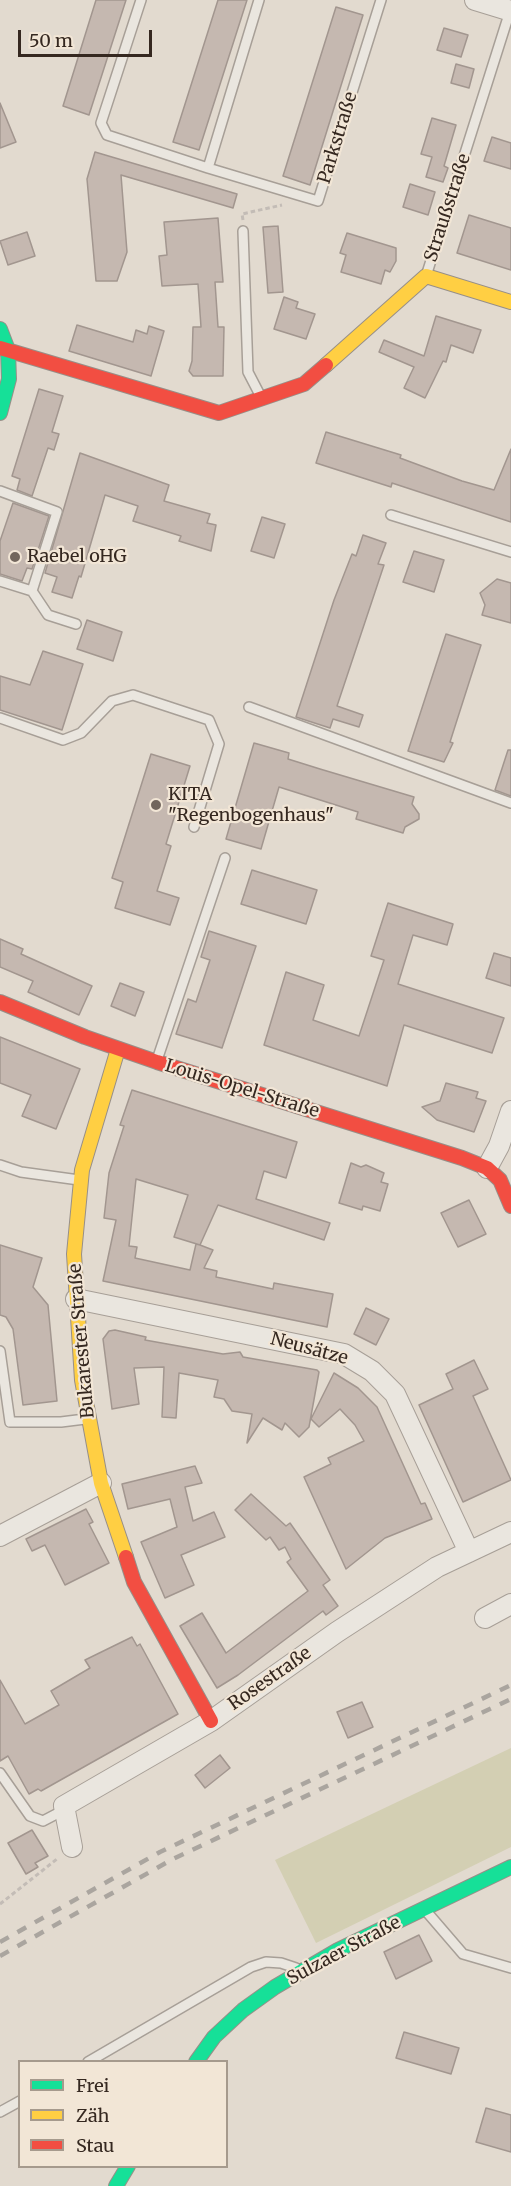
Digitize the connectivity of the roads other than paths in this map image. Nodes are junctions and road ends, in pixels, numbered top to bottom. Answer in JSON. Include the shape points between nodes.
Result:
{"nodes":[{"id":1,"x":141,"y":0,"type":"edge"},
{"id":2,"x":259,"y":0,"type":"edge"},
{"id":3,"x":381,"y":0,"type":"edge"},
{"id":4,"x":475,"y":0,"type":"edge"},
{"id":5,"x":511,"y":11,"type":"edge"},
{"id":6,"x":208,"y":168,"type":"junction"},
{"id":7,"x":243,"y":231,"type":"road end"},
{"id":8,"x":426,"y":276,"type":"junction"},
{"id":9,"x":511,"y":302,"type":"edge"},
{"id":10,"x":0,"y":329,"type":"edge"},
{"id":11,"x":4,"y":349,"type":"edge"},
{"id":12,"x":262,"y":399,"type":"junction"},
{"id":13,"x":0,"y":413,"type":"edge"},
{"id":14,"x":0,"y":491,"type":"edge"},
{"id":15,"x":391,"y":515,"type":"dead end"},
{"id":16,"x":511,"y":552,"type":"edge"},
{"id":17,"x":0,"y":580,"type":"edge"},
{"id":18,"x":32,"y":591,"type":"junction"},
{"id":19,"x":76,"y":624,"type":"dead end"},
{"id":20,"x":249,"y":707,"type":"dead end"},
{"id":21,"x":0,"y":718,"type":"edge"},
{"id":22,"x":511,"y":803,"type":"edge"},
{"id":23,"x":194,"y":827,"type":"dead end"},
{"id":24,"x":225,"y":858,"type":"dead end"},
{"id":25,"x":0,"y":1002,"type":"edge"},
{"id":26,"x":118,"y":1049,"type":"junction"},
{"id":27,"x":157,"y":1062,"type":"junction"},
{"id":28,"x":511,"y":1111,"type":"edge"},
{"id":29,"x":0,"y":1165,"type":"edge"},
{"id":30,"x":487,"y":1168,"type":"junction"},
{"id":31,"x":81,"y":1180,"type":"junction"},
{"id":32,"x":511,"y":1206,"type":"edge"},
{"id":33,"x":76,"y":1299,"type":"junction"},
{"id":34,"x":0,"y":1351,"type":"edge"},
{"id":35,"x":88,"y":1419,"type":"junction"},
{"id":36,"x":101,"y":1483,"type":"junction"},
{"id":37,"x":511,"y":1532,"type":"edge"},
{"id":38,"x":0,"y":1536,"type":"edge"},
{"id":39,"x":469,"y":1552,"type":"junction"},
{"id":40,"x":511,"y":1604,"type":"edge"},
{"id":41,"x":485,"y":1618,"type":"dead end"},
{"id":42,"x":211,"y":1721,"type":"junction"},
{"id":43,"x":0,"y":1773,"type":"edge"},
{"id":44,"x":64,"y":1810,"type":"junction"},
{"id":45,"x":72,"y":1847,"type":"road end"},
{"id":46,"x":511,"y":1867,"type":"edge"},
{"id":47,"x":424,"y":1909,"type":"junction"},
{"id":48,"x":511,"y":1968,"type":"edge"},
{"id":49,"x":304,"y":1970,"type":"junction"},
{"id":50,"x":90,"y":2060,"type":"edge"},
{"id":51,"x":197,"y":2060,"type":"edge"},
{"id":52,"x":18,"y":2102,"type":"edge"},
{"id":53,"x":0,"y":2112,"type":"edge"},
{"id":54,"x":127,"y":2168,"type":"edge"},
{"id":55,"x":116,"y":2186,"type":"edge"}],
"edges":[{"from":1,"to":6,"type":"lane","name":"Parkstraße","via":[[101,123],[107,135]]},
{"from":2,"to":6,"type":"lane"},
{"from":3,"to":6,"type":"lane","name":"Parkstraße","via":[[318,201]]},
{"from":4,"to":5,"type":"street"},
{"from":5,"to":8,"type":"lane","name":"Straußstraße"},
{"from":7,"to":12,"type":"lane","via":[[248,372]]},
{"from":8,"to":9,"type":"street"},
{"from":8,"to":12,"type":"street","name":"Straußstraße","via":[[304,384]]},
{"from":10,"to":11,"type":"street"},
{"from":11,"to":12,"type":"street","name":"Straußstraße","via":[[219,413]]},
{"from":11,"to":13,"type":"street","via":[[9,379]]},
{"from":14,"to":18,"type":"lane","via":[[57,512]]},
{"from":15,"to":16,"type":"lane"},
{"from":17,"to":18,"type":"lane"},
{"from":18,"to":19,"type":"lane","via":[[48,615]]},
{"from":20,"to":22,"type":"lane"},
{"from":21,"to":23,"type":"lane","via":[[63,740],[81,733],[112,701],[133,695],[209,720],[219,744]]},
{"from":24,"to":27,"type":"lane"},
{"from":25,"to":26,"type":"street","name":"Louis-Opel-Straße"},
{"from":26,"to":27,"type":"street","name":"Louis-Opel-Straße"},
{"from":26,"to":31,"type":"street","name":"Bukarester Straße"},
{"from":27,"to":30,"type":"street","name":"Louis-Opel-Straße"},
{"from":28,"to":30,"type":"street","via":[[500,1146]]},
{"from":29,"to":31,"type":"lane","via":[[21,1172]]},
{"from":30,"to":32,"type":"street","via":[[500,1180]]},
{"from":31,"to":33,"type":"street","name":"Bukarester Straße","via":[[74,1254]]},
{"from":33,"to":35,"type":"street","name":"Bukarester Straße"},
{"from":33,"to":39,"type":"street","name":"Neusätze","via":[[344,1354],[372,1371],[395,1394]]},
{"from":34,"to":35,"type":"lane","via":[[10,1422]]},
{"from":35,"to":36,"type":"street","name":"Bukarester Straße"},
{"from":36,"to":38,"type":"street"},
{"from":36,"to":42,"type":"street","name":"Bukarester Straße","via":[[134,1582]]},
{"from":37,"to":39,"type":"street","name":"Rosestraße"},
{"from":39,"to":42,"type":"street","name":"Rosestraße","via":[[437,1567],[337,1632]]},
{"from":40,"to":41,"type":"street"},
{"from":42,"to":44,"type":"street","name":"Rosestraße","via":[[64,1806]]},
{"from":43,"to":44,"type":"lane","via":[[30,1816],[44,1821]]},
{"from":44,"to":45,"type":"street"},
{"from":46,"to":47,"type":"street","name":"Sulzaer Straße"},
{"from":47,"to":48,"type":"lane","via":[[462,1954]]},
{"from":47,"to":49,"type":"street","name":"Sulzaer Straße"},
{"from":49,"to":50,"type":"lane","via":[[267,1962],[251,1967]]},
{"from":49,"to":51,"type":"street","name":"Sulzaer Straße","via":[[243,2010]]},
{"from":52,"to":53,"type":"lane"},
{"from":54,"to":55,"type":"street"}]}
